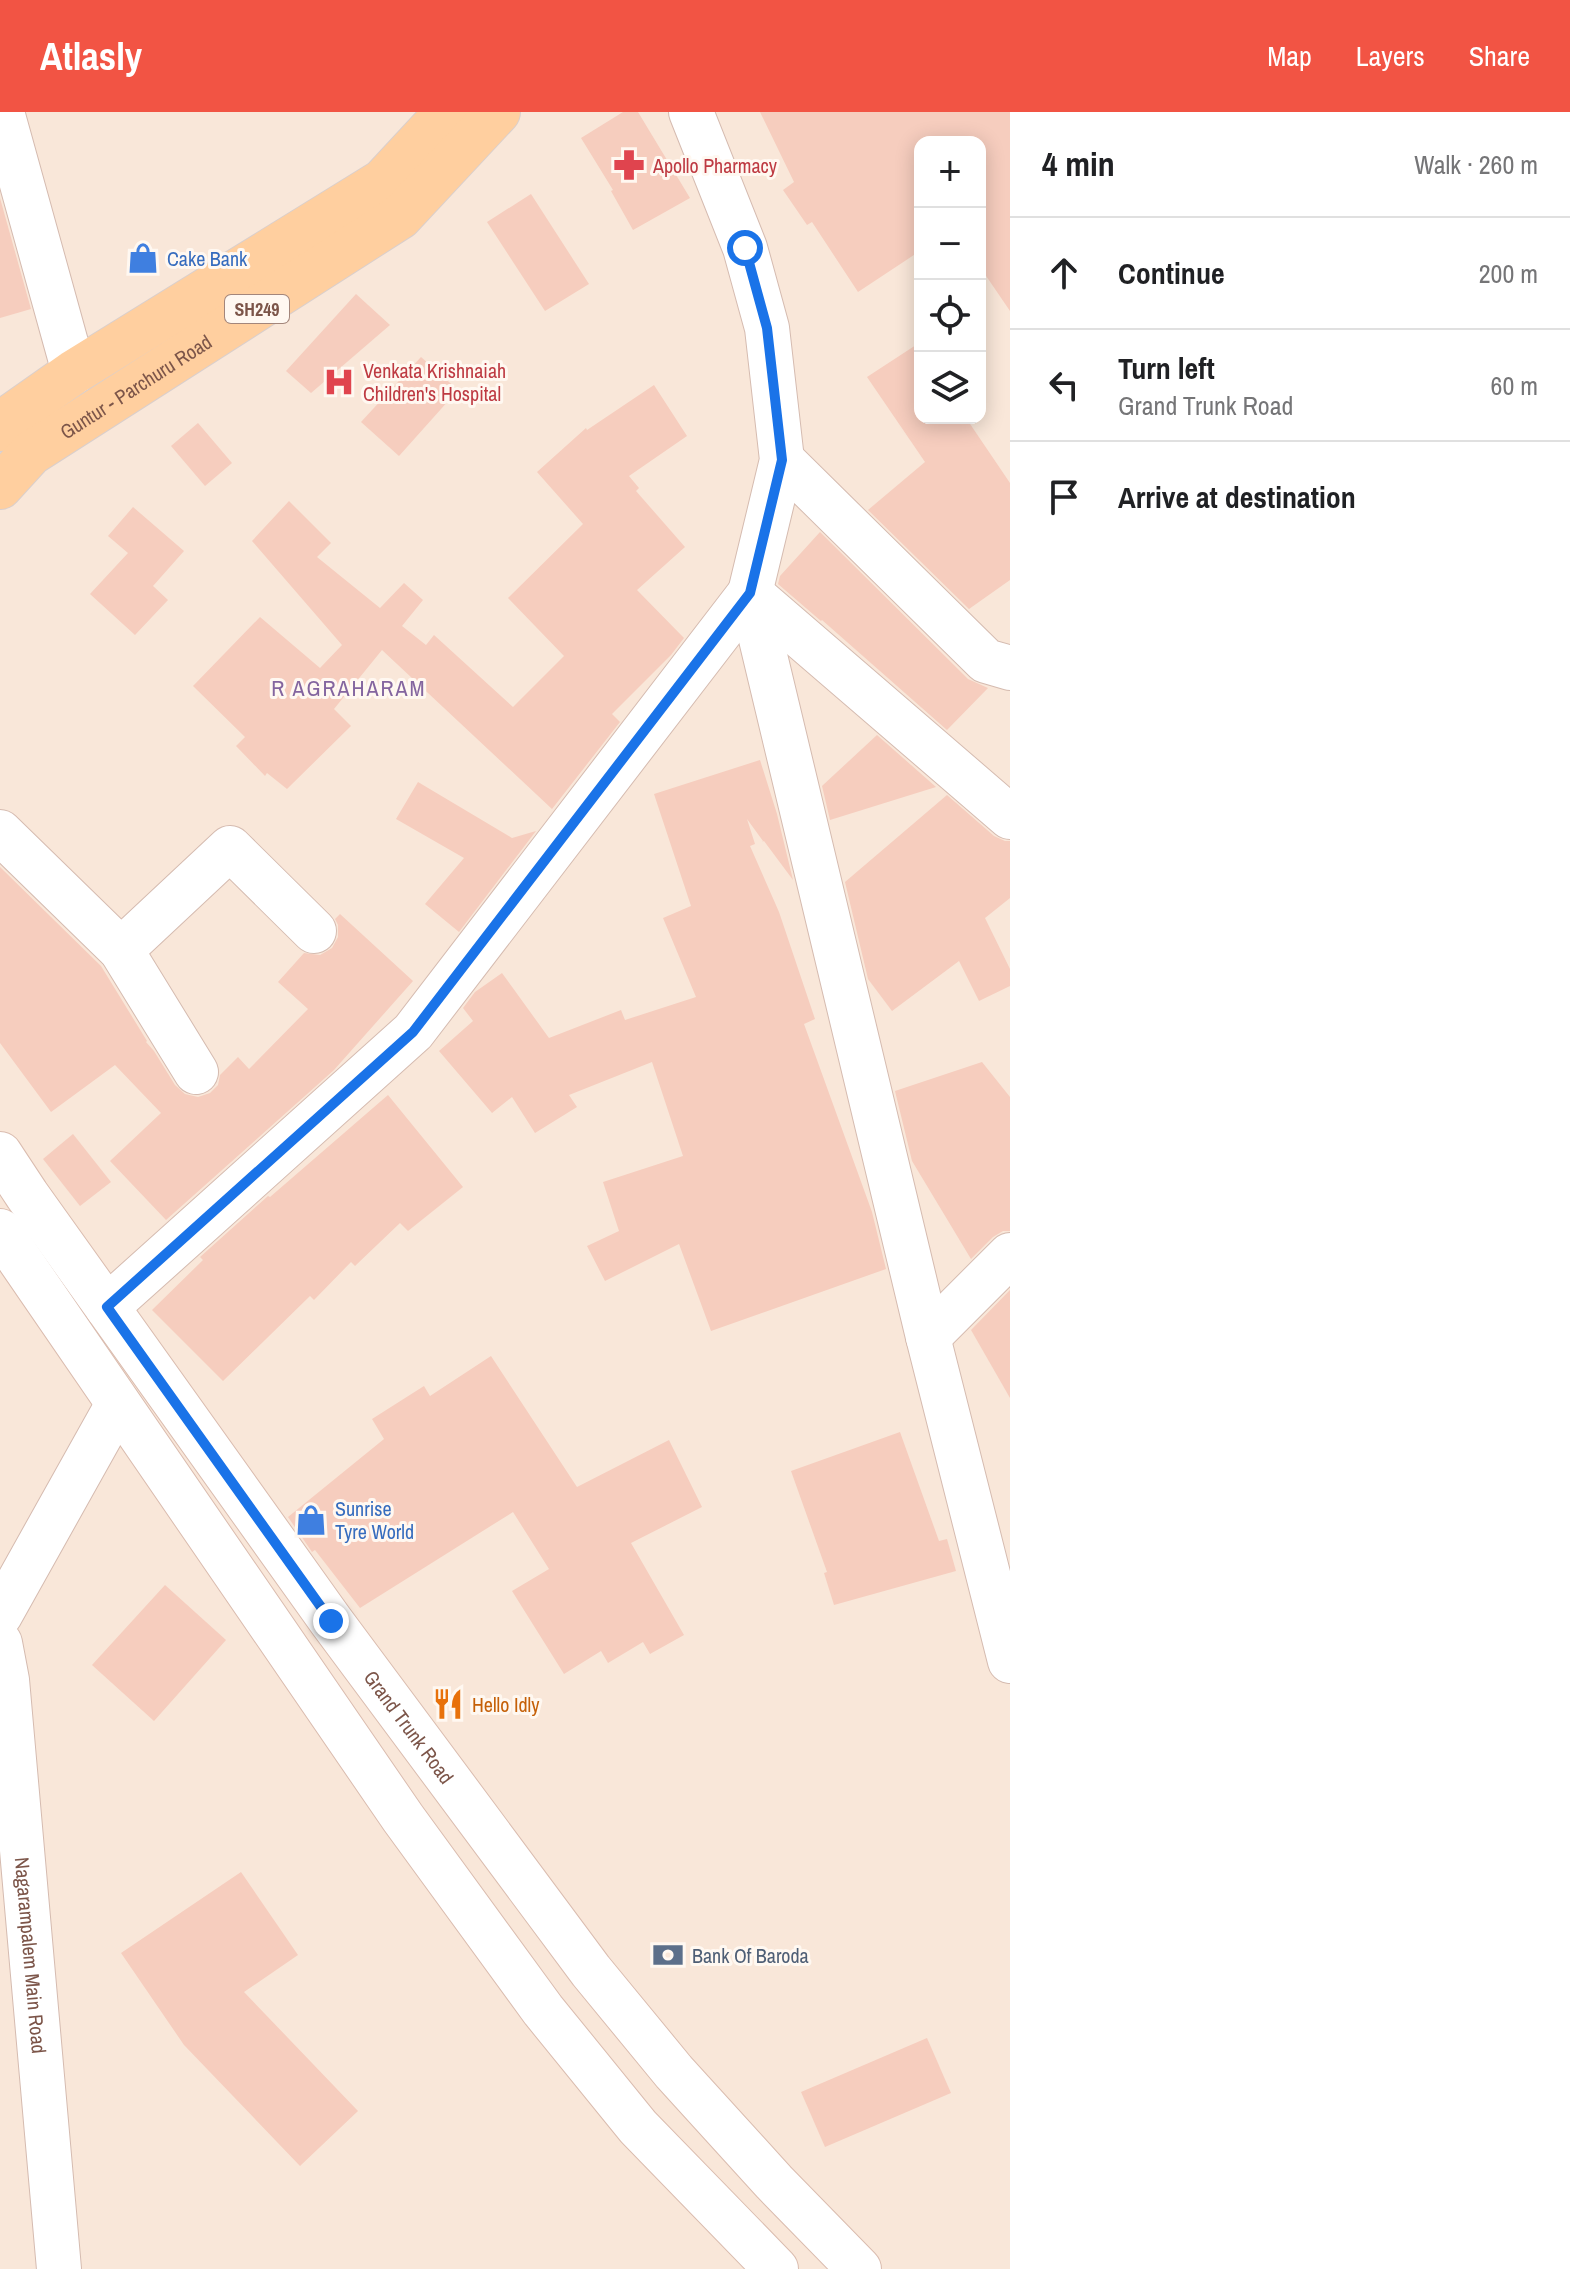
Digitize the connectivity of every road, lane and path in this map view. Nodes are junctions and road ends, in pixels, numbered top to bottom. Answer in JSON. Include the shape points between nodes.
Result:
{"nodes":[{"id":1,"x":2,"y":112,"type":"edge"},
{"id":2,"x":447,"y":112,"type":"edge"},
{"id":3,"x":498,"y":112,"type":"edge"},
{"id":4,"x":691,"y":112,"type":"edge"},
{"id":5,"x":74,"y":372,"type":"junction"},
{"id":6,"x":0,"y":429,"type":"edge"},
{"id":7,"x":782,"y":460,"type":"junction"},
{"id":8,"x":0,"y":487,"type":"edge"},
{"id":9,"x":750,"y":593,"type":"junction"},
{"id":10,"x":1010,"y":668,"type":"edge"},
{"id":11,"x":1010,"y":817,"type":"edge"},
{"id":12,"x":0,"y":832,"type":"edge"},
{"id":13,"x":314,"y":931,"type":"dead end"},
{"id":14,"x":121,"y":950,"type":"junction"},
{"id":15,"x":196,"y":1072,"type":"dead end"},
{"id":16,"x":0,"y":1154,"type":"edge"},
{"id":17,"x":0,"y":1231,"type":"edge"},
{"id":18,"x":1010,"y":1255,"type":"edge"},
{"id":19,"x":107,"y":1307,"type":"junction"},
{"id":20,"x":928,"y":1337,"type":"junction"},
{"id":21,"x":118,"y":1404,"type":"junction"},
{"id":22,"x":0,"y":1615,"type":"edge"},
{"id":23,"x":1010,"y":1661,"type":"edge"},
{"id":24,"x":2,"y":1670,"type":"edge"},
{"id":25,"x":59,"y":2269,"type":"edge"},
{"id":26,"x":776,"y":2269,"type":"edge"},
{"id":27,"x":859,"y":2269,"type":"edge"}],
"edges":[{"from":1,"to":5,"type":"street"},
{"from":2,"to":5,"type":"main road","name":"Guntur - Parchuru Road","number":"SH249","via":[[383,181]]},
{"from":3,"to":8,"type":"main road","name":"Guntur - Parchuru Road","number":"SH249","via":[[400,217],[31,453]]},
{"from":4,"to":7,"type":"street","via":[[745,248],[767,328]]},
{"from":5,"to":6,"type":"main road","name":"Guntur - Parchuru Road","number":"SH249"},
{"from":7,"to":9,"type":"street"},
{"from":7,"to":10,"type":"street","via":[[986,661]]},
{"from":9,"to":11,"type":"street"},
{"from":9,"to":19,"type":"street","via":[[413,1032]]},
{"from":9,"to":20,"type":"street"},
{"from":12,"to":14,"type":"street"},
{"from":13,"to":14,"type":"street","via":[[230,848]]},
{"from":14,"to":15,"type":"street"},
{"from":16,"to":19,"type":"street","name":"Grand Trunk Road"},
{"from":17,"to":21,"type":"street"},
{"from":18,"to":20,"type":"street"},
{"from":19,"to":27,"type":"street","name":"Grand Trunk Road","via":[[591,1971],[674,2072]]},
{"from":20,"to":23,"type":"street"},
{"from":21,"to":22,"type":"street"},
{"from":21,"to":26,"type":"street","via":[[403,1818],[543,2010],[638,2127]]},
{"from":24,"to":25,"type":"street","name":"Nagarampalem Main Road"}]}
